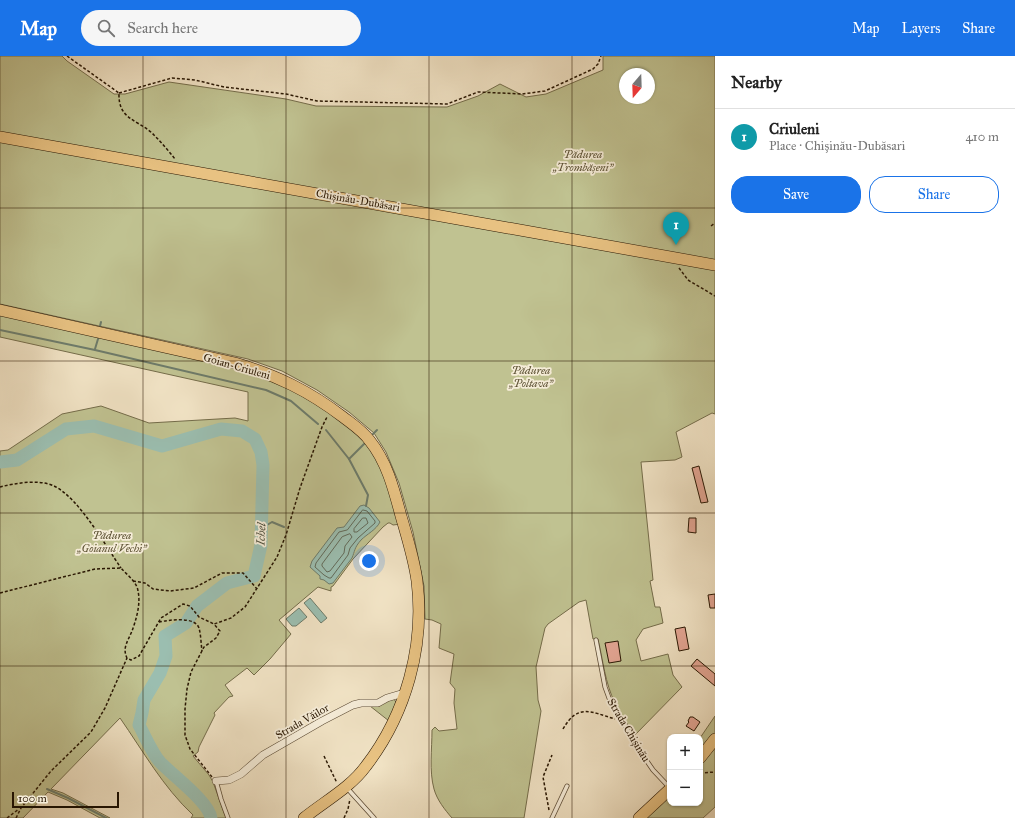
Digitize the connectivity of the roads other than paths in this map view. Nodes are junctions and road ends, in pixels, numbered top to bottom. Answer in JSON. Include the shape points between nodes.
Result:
{"nodes":[{"id":1,"x":0,"y":137,"type":"edge"},
{"id":2,"x":715,"y":265,"type":"edge"},
{"id":3,"x":0,"y":310,"type":"edge"},
{"id":4,"x":596,"y":640,"type":"dead end"},
{"id":5,"x":404,"y":693,"type":"junction"},
{"id":6,"x":715,"y":739,"type":"edge"},
{"id":7,"x":703,"y":754,"type":"edge"},
{"id":8,"x":216,"y":781,"type":"joint"},
{"id":9,"x":567,"y":786,"type":"dead end"},
{"id":10,"x":667,"y":786,"type":"edge"},
{"id":11,"x":347,"y":790,"type":"junction"},
{"id":12,"x":667,"y":792,"type":"edge"},
{"id":13,"x":228,"y":818,"type":"edge"},
{"id":14,"x":304,"y":818,"type":"edge"},
{"id":15,"x":374,"y":818,"type":"edge"},
{"id":16,"x":552,"y":818,"type":"edge"},
{"id":17,"x":639,"y":818,"type":"edge"}],
"edges":[{"from":1,"to":2,"type":"main road","name":"Chișinău-Dubăsari"},
{"from":3,"to":5,"type":"main road","name":"Goian-Criuleni","via":[[256,369],[301,388],[359,430],[380,456],[392,482],[410,546],[416,580],[419,621],[413,663]]},
{"from":4,"to":10,"type":"lane","name":"Strada Chișinău","via":[[609,698],[653,770]]},
{"from":5,"to":8,"type":"street","name":"Strada Văilor","via":[[378,703],[353,705],[263,756],[241,774],[229,780]]},
{"from":5,"to":11,"type":"main road","via":[[395,718],[382,742]]},
{"from":6,"to":7,"type":"main road"},
{"from":8,"to":13,"type":"lane"},
{"from":9,"to":16,"type":"lane"},
{"from":11,"to":14,"type":"main road"},
{"from":11,"to":15,"type":"lane"},
{"from":12,"to":17,"type":"main road","name":"Strada Chișinău"}]}
